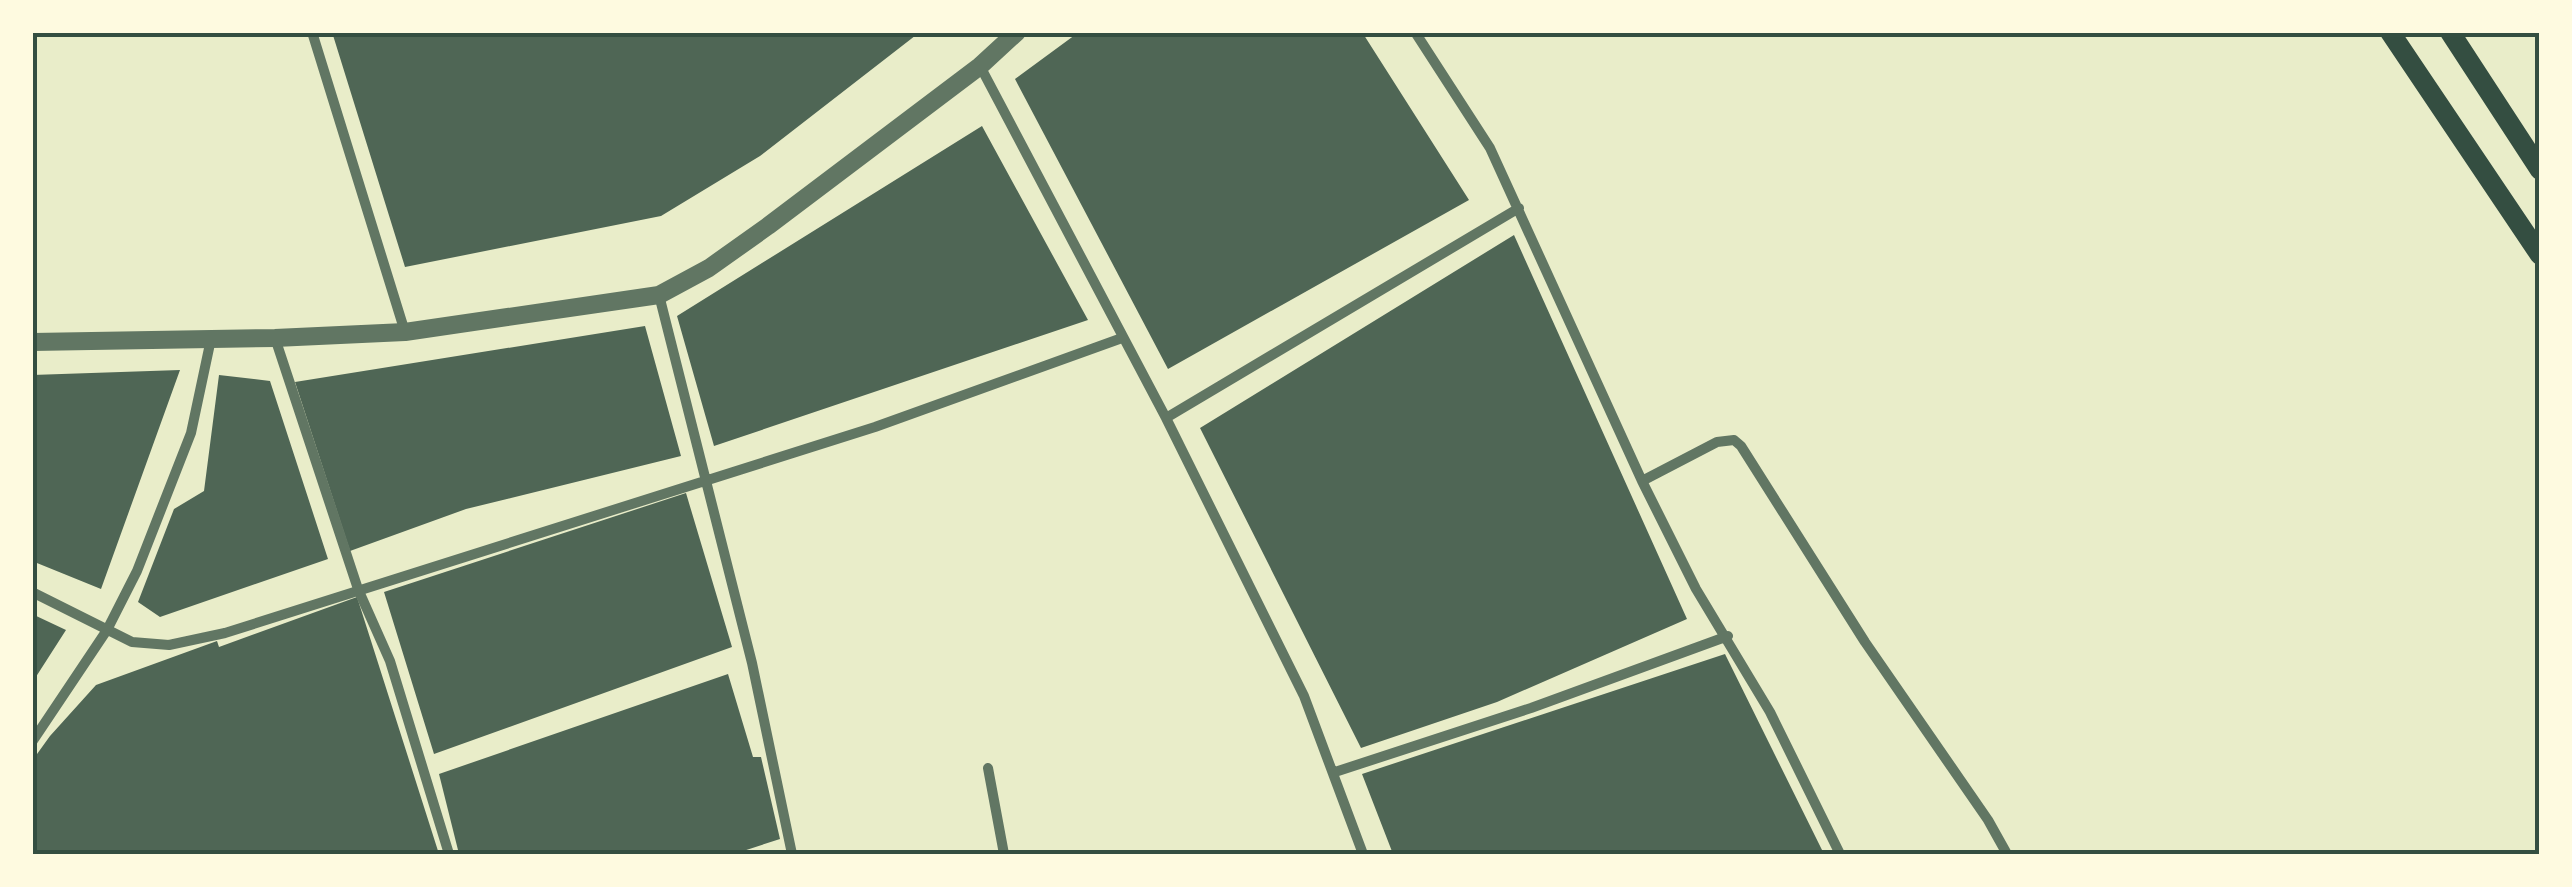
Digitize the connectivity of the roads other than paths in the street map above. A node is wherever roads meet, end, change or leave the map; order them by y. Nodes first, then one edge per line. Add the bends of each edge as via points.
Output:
1 (312, 32) edge
2 (1017, 32) edge
3 (1415, 32) edge
4 (2390, 32) edge
5 (2450, 32) edge
6 (980, 66) junction
7 (2540, 170) edge
8 (1519, 208) junction
9 (2540, 255) edge
10 (659, 295) junction
11 (405, 332) junction
12 (212, 338) junction
13 (274, 338) junction
14 (1122, 338) junction
15 (32, 342) edge
16 (1166, 418) junction
17 (707, 481) junction
18 (1642, 482) junction
19 (358, 589) junction
20 (32, 592) edge
21 (107, 630) junction
22 (1728, 636) junction
23 (32, 742) edge
24 (988, 768) dead end
25 (1335, 772) junction
26 (449, 854) edge
27 (792, 854) edge
28 (1004, 854) edge
29 (1364, 854) edge
30 (1840, 854) edge
31 (2006, 854) edge

1 - 11 street
2 - 6 street
3 - 8 street via 1490,148
4 - 9 main road
5 - 7 main road
6 - 10 street via 710,268
6 - 14 street
8 - 16 street
8 - 18 street
10 - 11 street
10 - 17 street
11 - 13 street
12 - 13 street
12 - 15 street
12 - 21 street via 186,449
13 - 19 street
14 - 16 street
14 - 17 street
16 - 25 street
17 - 19 street
17 - 27 street
18 - 22 street
18 - 31 street via 1716,442 1740,446
19 - 21 street via 244,628 169,645 132,642
19 - 26 street via 390,661
20 - 21 street
21 - 23 street
22 - 25 street
22 - 30 street
24 - 28 street
25 - 29 street

